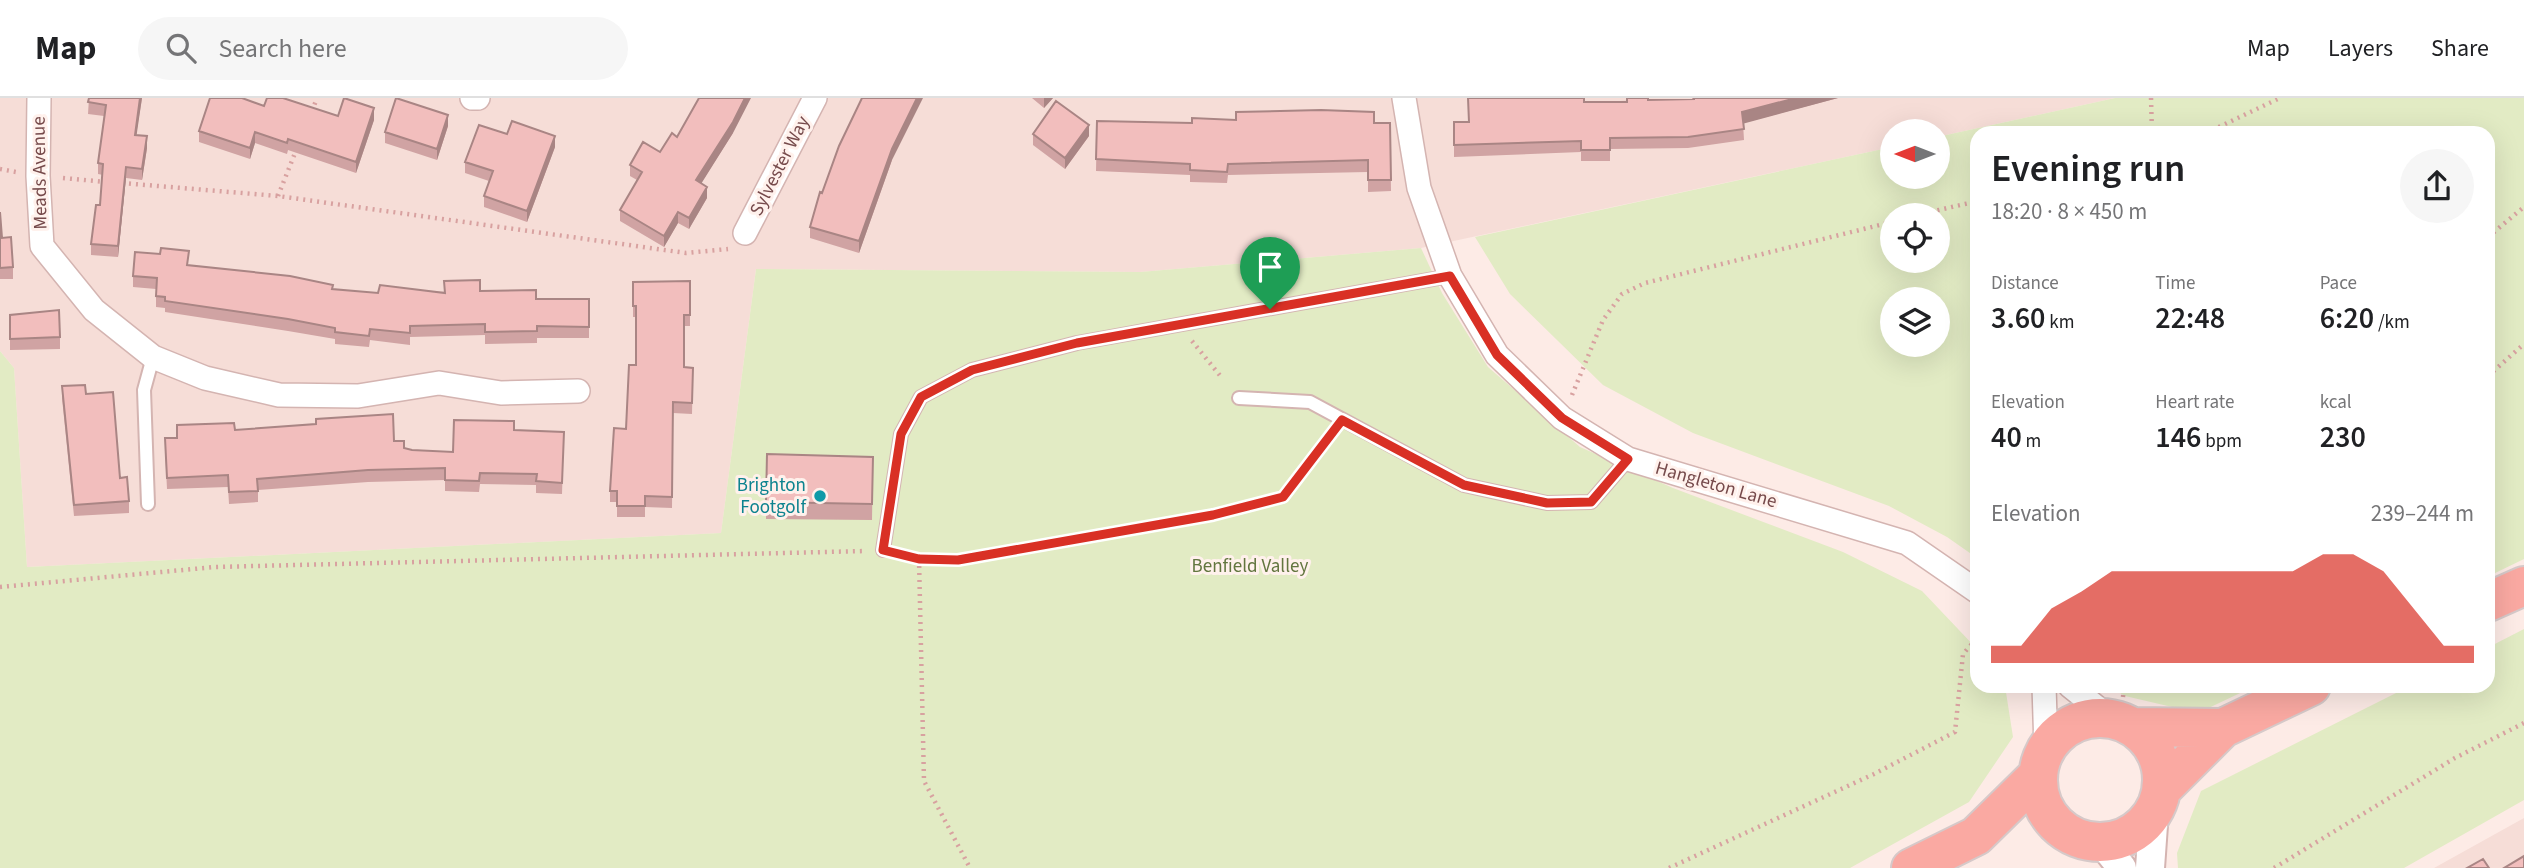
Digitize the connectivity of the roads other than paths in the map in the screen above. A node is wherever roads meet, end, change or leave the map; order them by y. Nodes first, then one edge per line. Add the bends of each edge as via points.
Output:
1 (39, 98) edge
2 (472, 98) edge
3 (478, 98) edge
4 (815, 98) edge
5 (1404, 98) edge
6 (746, 233) road end
7 (1450, 276) junction
8 (153, 357) junction
9 (578, 391) dead end
10 (1240, 398) dead end
11 (1628, 459) junction
12 (148, 504) dead end
13 (883, 550) road end
14 (1970, 586) edge
15 (2524, 586) edge
16 (2495, 599) edge
17 (2044, 693) edge
18 (2087, 693) edge
19 (2296, 693) edge
20 (2122, 707) edge
21 (2222, 728) junction
22 (2042, 762) junction
23 (2158, 800) junction
24 (2059, 828) junction
25 (1976, 836) junction
26 (2112, 855) edge
27 (1911, 868) edge
28 (2150, 868) edge

1 - 8 street, Meads Avenue via 42,246 94,310
2 - 3 street
4 - 6 street, Sylvester Way
5 - 7 street, Hangleton Lane via 1419,188
7 - 11 street, Hangleton Lane via 1497,355 1562,418
7 - 13 lane via 1077,343 972,370 921,397 901,434
8 - 9 street, Meads Avenue via 205,378 279,395 358,396 439,383 501,393
8 - 12 lane via 144,390
10 - 11 lane via 1310,402 1464,485 1547,503 1591,502
11 - 14 street, Hangleton Lane via 1907,543
15 - 16 highway
17 - 22 street
18 - 20 street
19 - 21 highway
20 - 21 highway
20 - 22 highway via 2064,729
20 - 23 highway via 2150,743 2160,765
21 - 23 highway
22 - 24 highway via 2039,794 2046,813
22 - 25 highway
23 - 26 highway via 2141,828 2122,839
23 - 28 street
24 - 25 highway
24 - 26 highway
25 - 27 highway

